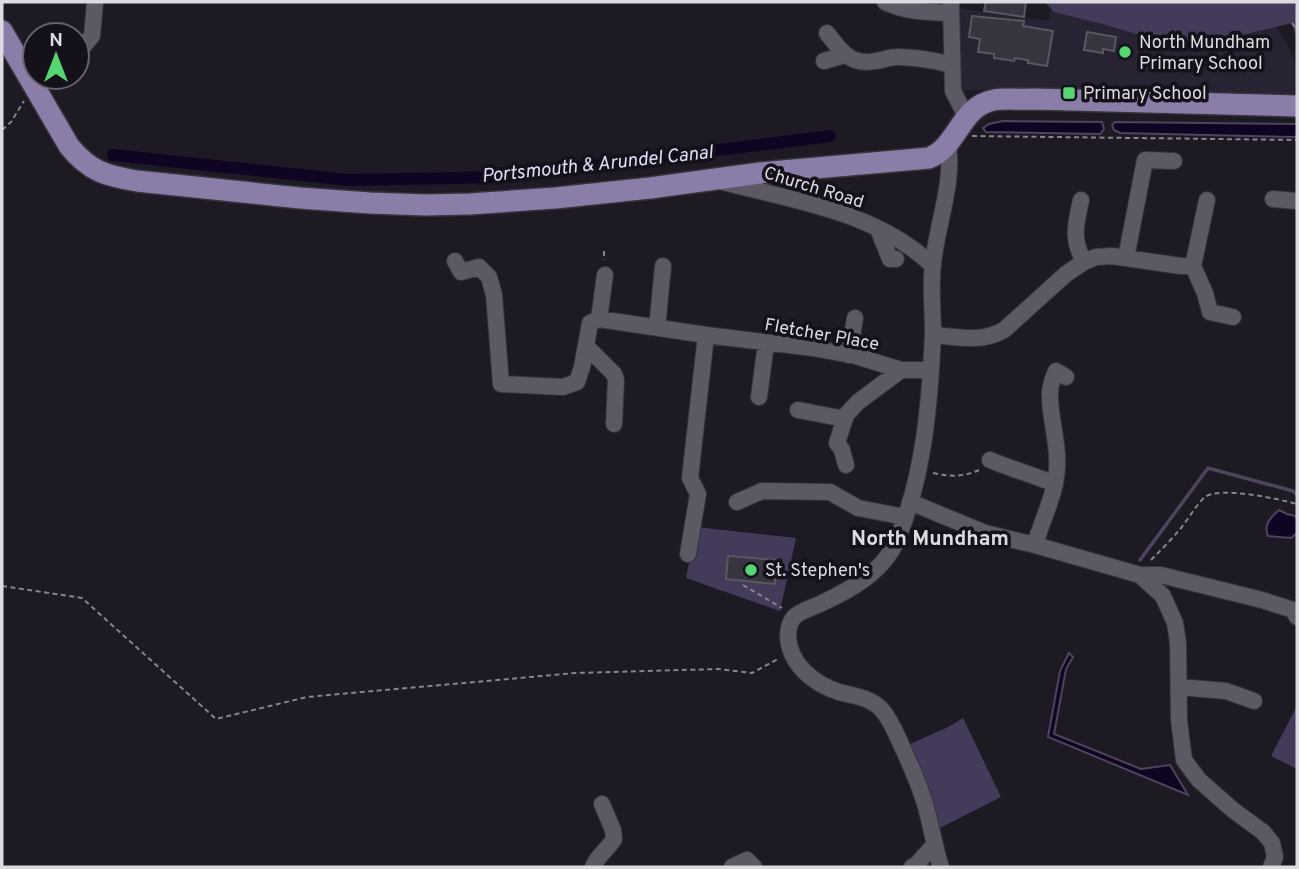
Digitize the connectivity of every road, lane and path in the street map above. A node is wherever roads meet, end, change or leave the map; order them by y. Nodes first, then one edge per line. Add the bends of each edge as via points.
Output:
1 (95, 2) edge
2 (885, 2) edge
3 (951, 7) edge
4 (1292, 23) dead end
5 (1297, 30) edge
6 (2, 31) edge
7 (827, 33) dead end
8 (91, 37) edge
9 (21, 55) edge
10 (845, 55) junction
11 (824, 61) dead end
12 (952, 65) junction
13 (36, 91) edge
14 (38, 91) edge
15 (1297, 106) edge
16 (966, 116) junction
17 (2, 130) edge
18 (951, 139) junction
19 (1297, 140) edge
20 (1174, 161) dead end
21 (714, 179) junction
22 (1081, 200) dead end
23 (1207, 200) dead end
24 (1273, 200) dead end
25 (1297, 201) edge
26 (878, 229) junction
27 (1126, 258) junction
28 (896, 260) dead end
29 (455, 261) dead end
30 (1084, 262) junction
31 (932, 265) junction
32 (1193, 265) junction
33 (663, 267) dead end
34 (605, 275) dead end
35 (1233, 317) dead end
36 (855, 318) dead end
37 (599, 319) junction
38 (657, 328) junction
39 (706, 335) junction
40 (933, 335) junction
41 (766, 342) junction
42 (586, 346) junction
43 (849, 355) junction
44 (901, 370) junction
45 (930, 370) junction
46 (1066, 377) dead end
47 (759, 397) dead end
48 (798, 410) dead end
49 (845, 419) junction
50 (614, 424) dead end
51 (990, 460) joint
52 (846, 465) dead end
53 (919, 469) junction
54 (1055, 484) junction
55 (737, 502) dead end
56 (1297, 504) edge
57 (908, 510) junction
58 (1035, 545) junction
59 (688, 554) dead end
60 (1140, 575) junction
61 (743, 584) dead end
62 (2, 586) edge
63 (795, 615) junction
64 (1297, 617) edge
65 (791, 652) junction
66 (1179, 687) junction
67 (1254, 701) dead end
68 (602, 804) dead end
69 (935, 844) junction
70 (593, 867) edge
71 (732, 867) edge
72 (754, 867) edge
73 (912, 867) edge
74 (942, 867) edge
75 (1272, 867) edge

1 - 8 street
2 - 3 street via 922,12
3 - 12 street
4 - 5 path
6 - 9 main road
7 - 10 street
10 - 11 street
10 - 12 street via 856,61 903,57
12 - 16 street via 953,91
13 - 17 path
14 - 21 main road via 79,159 102,174 137,181 426,205 544,199
15 - 16 main road via 1026,99 993,100
16 - 18 main road
18 - 19 path
18 - 21 main road via 936,156 921,159
18 - 31 street via 951,163
20 - 27 street via 1145,160
21 - 26 street, Church Road via 800,200
22 - 30 street via 1075,231
23 - 32 street
24 - 25 street
26 - 28 street via 886,253
26 - 31 street, Church Road via 903,241
27 - 30 street via 1096,257
27 - 32 street
29 - 42 street via 461,272 479,267 489,277 501,384 563,387 577,382
30 - 40 street via 994,336
31 - 40 street
32 - 35 street via 1210,312
33 - 38 street
34 - 37 street
36 - 43 street
37 - 38 street, Fletcher Place
37 - 42 street via 590,323
38 - 39 street, Fletcher Place
39 - 41 street, Fletcher Place
39 - 59 street via 690,478 698,494
40 - 45 street
41 - 43 street, Fletcher Place
41 - 47 street
42 - 50 street via 614,374
43 - 44 street, Fletcher Place
44 - 45 street, Fletcher Place
44 - 49 street via 858,402
45 - 53 street
46 - 54 street via 1056,371 1050,389 1058,449
48 - 49 street
49 - 52 street via 837,443
51 - 53 path via 968,475 952,477
51 - 54 street
53 - 57 street
54 - 58 street
55 - 57 street via 762,491 830,492 858,508
56 - 60 path via 1214,493 1204,498
57 - 58 street
57 - 63 street via 888,557 868,578
58 - 60 street
60 - 64 street via 1161,575 1262,600 1293,610
60 - 66 street via 1163,596 1175,623
61 - 63 path
62 - 65 path via 82,597 216,719 307,697 562,674 718,669 752,673
63 - 65 street via 789,627
65 - 69 street via 817,683 859,696 887,716 910,763
66 - 67 street via 1226,691
66 - 75 street via 1184,760 1199,780 1263,832 1272,843
68 - 70 street via 614,839
69 - 73 street
69 - 74 street
71 - 72 street via 747,860

